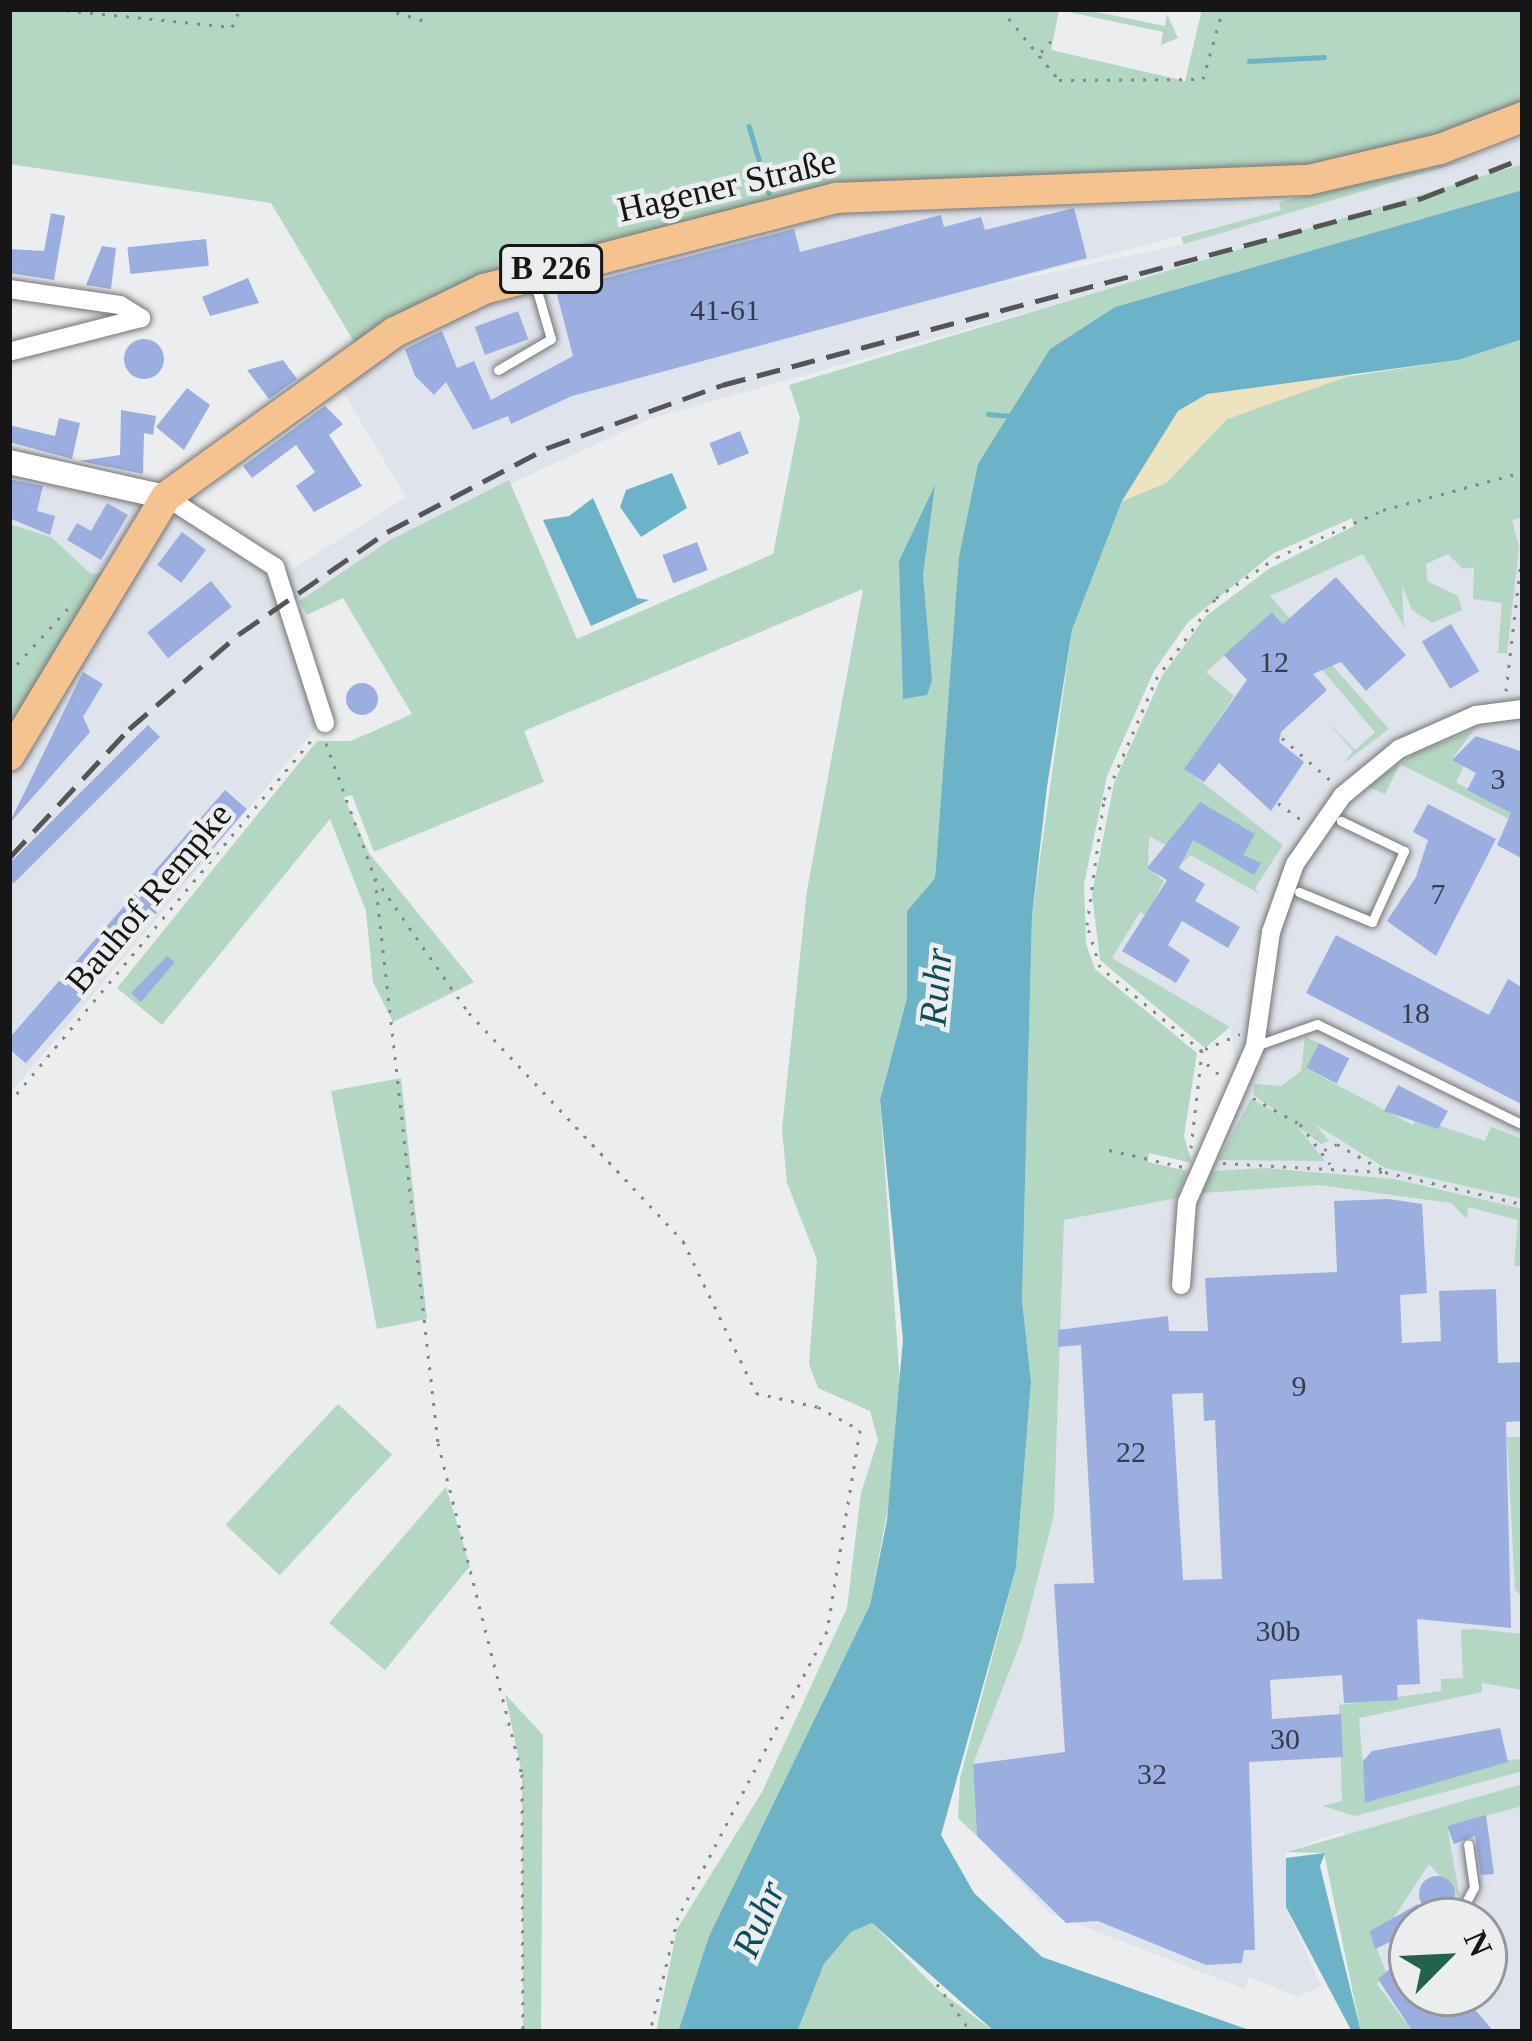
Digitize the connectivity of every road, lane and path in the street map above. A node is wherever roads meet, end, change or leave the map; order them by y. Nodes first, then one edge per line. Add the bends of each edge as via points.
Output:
1 (22, 9) edge
2 (54, 9) edge
3 (240, 9) edge
4 (386, 9) edge
5 (1001, 9) edge
6 (1222, 9) edge
7 (9, 10) edge
8 (428, 22) dead end
9 (1057, 34) dead end
10 (1040, 53) junction
11 (1523, 117) edge
12 (532, 275) junction
13 (9, 289) edge
14 (9, 352) edge
15 (498, 370) dead end
16 (9, 462) edge
17 (1523, 472) edge
18 (166, 497) junction
19 (1523, 545) edge
20 (80, 592) dead end
21 (1513, 614) junction
22 (1523, 615) edge
23 (9, 674) edge
24 (1514, 710) edge
25 (325, 723) junction
26 (1282, 738) dead end
27 (9, 756) edge
28 (1330, 780) dead end
29 (1278, 803) dead end
30 (1341, 821) dead end
31 (1317, 830) junction
32 (375, 878) junction
33 (1299, 892) dead end
34 (1254, 1040) junction
35 (1202, 1051) junction
36 (1206, 1063) junction
37 (1242, 1085) junction
38 (9, 1103) edge
39 (1523, 1125) edge
40 (1109, 1150) dead end
41 (1321, 1151) junction
42 (1331, 1166) junction
43 (1202, 1169) junction
44 (1385, 1172) junction
45 (1523, 1204) edge
46 (1181, 1286) dead end
47 (1468, 1844) dead end
48 (1469, 1897) edge
49 (938, 1984) dead end
50 (523, 2032) edge
51 (650, 2032) edge
52 (971, 2032) edge

1 - 7 path
2 - 3 path via 232,27
4 - 8 path
5 - 10 path
6 - 10 path via 1203,79 1059,80
9 - 10 path
11 - 12 main road, Hagener Straße / B 226 via 1440,149 1307,180 836,198
12 - 15 lane via 551,339
12 - 18 main road, Hagener Straße / B 226 via 395,332
13 - 14 street via 120,305 141,318
16 - 18 street
17 - 35 path via 1383,510 1277,557 1216,598 1156,679 1104,800 1088,925 1100,967
18 - 25 street via 274,567
18 - 27 main road, Hagener Straße / B 226
19 - 21 path
20 - 23 path
21 - 22 path
21 - 24 path
24 - 31 street via 1399,749 1348,790
25 - 32 path via 329,764
25 - 38 path, Bauhof Rempke
26 - 28 path
29 - 31 path
30 - 33 lane via 1404,851 1372,922
31 - 34 street via 1276,912
32 - 50 path via 438,1443 522,1774
32 - 51 path via 469,1012 683,1241 756,1393 818,1407 860,1430 826,1631 678,1917
34 - 35 path
34 - 37 street
34 - 39 lane via 1317,1024
35 - 36 path
36 - 37 path
36 - 43 path via 1190,1143
37 - 41 path
37 - 43 street
40 - 43 path
41 - 42 path
41 - 44 path via 1337,1144
42 - 43 path
42 - 44 path
43 - 46 street via 1181,1235
44 - 45 path
47 - 48 lane
49 - 52 path

